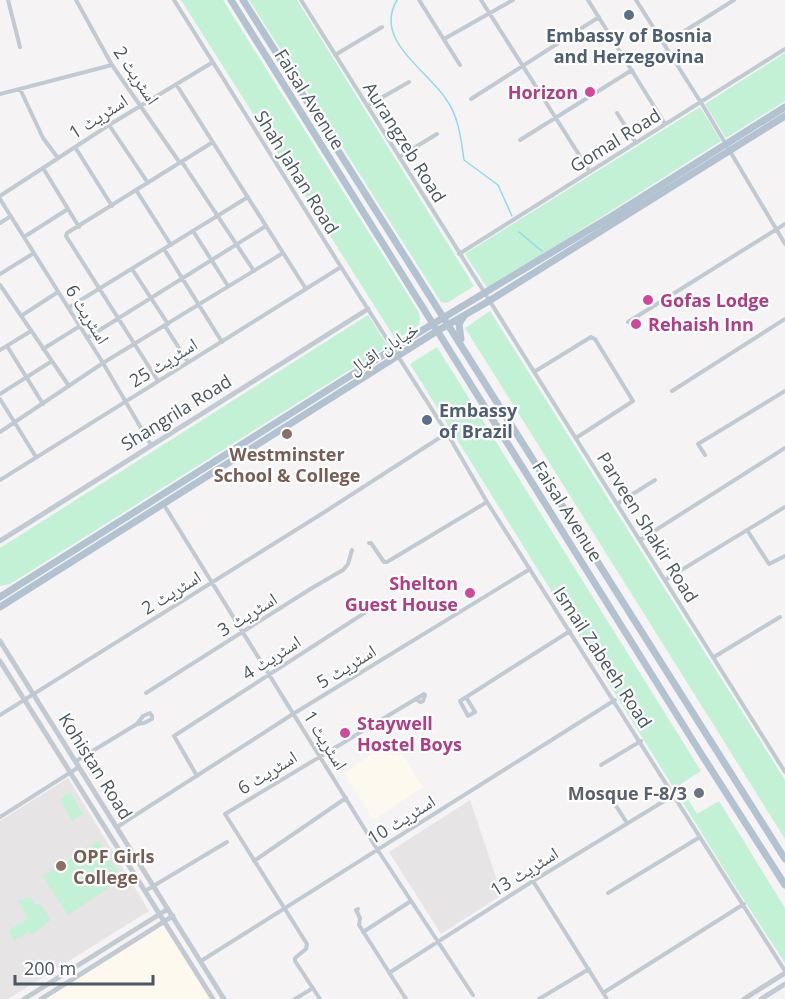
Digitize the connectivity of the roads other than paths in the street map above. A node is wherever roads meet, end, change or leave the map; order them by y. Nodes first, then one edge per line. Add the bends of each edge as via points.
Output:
1 (8, 0) edge
2 (76, 0) edge
3 (174, 0) edge
4 (231, 0) edge
5 (243, 0) edge
6 (301, 0) edge
7 (419, 0) edge
8 (481, 0) edge
9 (513, 0) edge
10 (588, 0) edge
11 (636, 0) edge
12 (734, 0) edge
13 (489, 14) junction
14 (599, 17) junction
15 (382, 27) dead end
16 (444, 39) junction
17 (664, 44) junction
18 (20, 47) dead end
19 (785, 49) edge
20 (335, 55) junction
21 (213, 62) junction
22 (112, 65) junction
23 (460, 65) dead end
24 (521, 65) junction
25 (632, 70) junction
26 (409, 82) dead end
27 (176, 84) junction
28 (20, 89) junction
29 (0, 94) edge
30 (471, 99) dead end
31 (700, 102) junction
32 (140, 105) junction
33 (367, 106) junction
34 (785, 107) edge
35 (617, 113) dead end
36 (785, 116) edge
37 (555, 118) junction
38 (665, 124) junction
39 (109, 125) junction
40 (437, 134) dead end
41 (520, 140) dead end
42 (213, 142) junction
43 (636, 143) junction
44 (75, 147) junction
45 (728, 148) junction
46 (399, 157) junction
47 (58, 158) junction
48 (181, 163) junction
49 (43, 168) junction
50 (590, 172) junction
51 (148, 183) junction
52 (136, 190) junction
53 (0, 197) edge
54 (248, 197) junction
55 (112, 206) junction
56 (68, 209) junction
57 (11, 216) junction
58 (218, 216) junction
59 (0, 223) edge
60 (785, 224) edge
61 (266, 226) junction
62 (79, 227) junction
63 (776, 230) junction
64 (193, 231) junction
65 (24, 237) junction
66 (236, 244) junction
67 (785, 244) edge
68 (171, 245) junction
69 (164, 249) junction
70 (34, 253) junction
71 (283, 253) junction
72 (459, 254) junction
73 (211, 260) junction
74 (340, 267) junction
75 (132, 268) junction
76 (254, 271) junction
77 (0, 274) edge
78 (182, 277) junction
79 (0, 285) edge
80 (228, 286) junction
81 (99, 289) junction
82 (306, 289) junction
83 (58, 292) junction
84 (151, 298) junction
85 (487, 298) junction
86 (433, 300) junction
87 (198, 304) junction
88 (68, 308) junction
89 (422, 308) junction
90 (368, 309) junction
91 (466, 309) junction
92 (21, 316) junction
93 (118, 318) junction
94 (785, 319) edge
95 (446, 321) junction
96 (628, 322) dead end
97 (166, 325) junction
98 (80, 326) junction
99 (435, 328) junction
100 (31, 331) junction
101 (418, 333) junction
102 (87, 338) junction
103 (422, 341) junction
104 (222, 342) junction
105 (135, 344) junction
106 (2, 348) edge
107 (394, 348) junction
108 (43, 349) junction
109 (464, 349) junction
110 (452, 355) junction
111 (399, 356) junction
112 (52, 361) junction
113 (188, 362) junction
114 (103, 363) junction
115 (534, 372) junction
116 (26, 377) junction
117 (158, 381) junction
118 (69, 386) junction
119 (672, 391) dead end
120 (785, 391) edge
121 (0, 394) edge
122 (0, 399) edge
123 (126, 401) junction
124 (43, 404) junction
125 (15, 422) junction
126 (0, 432) edge
127 (447, 433) junction
128 (576, 438) junction
129 (151, 445) junction
130 (785, 448) edge
131 (705, 455) dead end
132 (36, 457) junction
133 (0, 480) edge
134 (656, 480) dead end
135 (158, 497) junction
136 (487, 502) junction
137 (163, 504) junction
138 (617, 504) junction
139 (785, 507) edge
140 (747, 530) junction
141 (640, 540) junction
142 (0, 541) edge
143 (369, 543) dead end
144 (352, 550) dead end
145 (785, 556) edge
146 (530, 569) junction
147 (665, 580) junction
148 (213, 582) junction
149 (16, 587) junction
150 (0, 590) edge
151 (0, 597) edge
152 (383, 601) dead end
153 (0, 607) edge
154 (780, 617) dead end
155 (570, 631) junction
156 (243, 632) junction
157 (0, 641) edge
158 (713, 657) junction
159 (0, 661) edge
160 (269, 675) junction
161 (33, 693) junction
162 (146, 693) dead end
163 (466, 697) junction
164 (24, 699) junction
165 (416, 699) dead end
166 (615, 700) junction
167 (293, 714) junction
168 (0, 715) edge
169 (137, 724) dead end
170 (641, 741) junction
171 (711, 744) junction
172 (700, 752) junction
173 (320, 756) junction
174 (722, 761) junction
175 (77, 764) junction
176 (601, 765) dead end
177 (710, 769) junction
178 (70, 772) junction
179 (785, 772) edge
180 (197, 776) junction
181 (674, 795) junction
182 (346, 798) junction
183 (611, 798) dead end
184 (0, 817) edge
185 (627, 823) junction
186 (117, 827) junction
187 (700, 837) junction
188 (227, 842) dead end
189 (377, 849) junction
190 (785, 859) edge
191 (254, 861) junction
192 (533, 881) junction
193 (785, 885) edge
194 (154, 886) junction
195 (145, 891) junction
196 (608, 893) dead end
197 (411, 901) junction
198 (744, 904) junction
199 (284, 908) junction
200 (168, 909) junction
201 (358, 909) dead end
202 (160, 914) junction
203 (173, 916) junction
204 (164, 921) junction
205 (363, 932) junction
206 (438, 943) junction
207 (201, 961) junction
208 (192, 966) junction
209 (589, 969) junction
210 (785, 972) edge
211 (389, 973) junction
212 (210, 975) junction
213 (202, 981) junction
214 (785, 984) edge
215 (313, 988) junction
216 (603, 993) junction
217 (473, 995) dead end
218 (24, 999) edge
219 (41, 999) edge
220 (213, 999) edge
221 (224, 999) edge
222 (295, 999) edge
223 (320, 999) edge
224 (406, 999) edge
225 (539, 999) edge
226 (607, 999) edge
227 (744, 999) edge
228 (760, 999) edge

1 - 18 street
2 - 22 street, اسٹریٹ 2
3 - 21 street, Shah Jahan Road
4 - 89 main road, Faisal Avenue
5 - 86 main road, Faisal Avenue
6 - 20 street, Aurangzeb Road
7 - 16 street
8 - 13 street
9 - 13 street
10 - 14 street
11 - 17 street
12 - 17 street
13 - 16 street
13 - 24 street
14 - 24 street
14 - 25 street
15 - 20 street
16 - 23 street
17 - 31 street
19 - 31 street, Gomal Road
20 - 33 street, Aurangzeb Road
21 - 27 street, اسٹریٹ 1
21 - 74 street, Shah Jahan Road
22 - 28 street
22 - 32 street, اسٹریٹ 2
24 - 30 street
24 - 37 street
25 - 37 street
25 - 38 street
26 - 33 street
27 - 32 street, اسٹریٹ 1
27 - 42 street
28 - 29 street
28 - 47 street via 43,138
31 - 38 street, Gomal Road
31 - 45 street
32 - 39 street, اسٹریٹ 1
32 - 48 street, اسٹریٹ 2
33 - 46 street, Aurangzeb Road
34 - 45 main road, خیابان اقبال
35 - 43 street
36 - 45 main road, خیابان اقبال
37 - 41 street
37 - 50 street
38 - 43 street, Gomal Road
39 - 44 street, اسٹریٹ 1
39 - 51 street
40 - 46 street
42 - 48 street
42 - 54 street
43 - 50 street, Gomal Road
44 - 47 street, اسٹریٹ 1
44 - 55 street
45 - 63 street
45 - 85 main road, خیابان اقبال
46 - 72 street, Aurangzeb Road
47 - 49 street, اسٹریٹ 1
48 - 51 street
48 - 58 street, اسٹریٹ 2
49 - 53 street, اسٹریٹ 1
49 - 56 street
50 - 72 street, Gomal Road
51 - 52 street
52 - 55 street
52 - 68 street
53 - 57 street, اسٹریٹ 6
54 - 58 street
54 - 61 street
55 - 62 street
56 - 62 street
56 - 65 street
57 - 59 street
57 - 65 street, اسٹریٹ 6
58 - 64 street
58 - 66 street, اسٹریٹ 2
60 - 63 street
61 - 66 street
61 - 71 street
62 - 81 street via 66,236
63 - 67 street
63 - 96 street
64 - 68 street
64 - 73 street
65 - 70 street, اسٹریٹ 6
66 - 73 street
66 - 76 street, اسٹریٹ 2
68 - 69 street
69 - 75 street
69 - 78 street
70 - 77 street
70 - 83 street, اسٹریٹ 6
71 - 76 street
71 - 82 street
72 - 85 street, Aurangzeb Road
73 - 78 street
73 - 80 street
74 - 82 street, اسٹریٹ 25
74 - 90 street, Shah Jahan Road
75 - 81 street
75 - 84 street
76 - 80 street
78 - 84 street
78 - 87 street
79 - 92 street
80 - 87 street
81 - 88 street
81 - 93 street
82 - 104 street, اسٹریٹ 25
83 - 88 street, اسٹریٹ 6
83 - 92 street
84 - 93 street
84 - 97 street
85 - 91 main road, خیابان اقبال
85 - 115 street, Parveen Shakir Road
86 - 91 main road via 445,309
86 - 95 main road, Faisal Avenue
87 - 97 street
87 - 104 street
88 - 98 street, اسٹریٹ 6
89 - 99 main road, Faisal Avenue
89 - 101 main road via 424,321
90 - 107 street, Shah Jahan Road
90 - 129 street, Shangrila Road
91 - 95 main road, خیابان اقبال
91 - 109 main road via 458,328
92 - 100 street
93 - 102 street
93 - 105 street
94 - 119 street
95 - 99 main road, خیابان اقبال
95 - 109 main road, Faisal Avenue
97 - 105 street
97 - 113 street
98 - 102 street, اسٹریٹ 6
98 - 108 street
99 - 101 main road, خیابان اقبال
99 - 103 main road, خیابان اقبال
99 - 110 main road, Faisal Avenue
100 - 106 street
100 - 108 street
101 - 107 main road, خیابان اقبال
102 - 114 street, اسٹریٹ 6
103 - 110 main road via 438,341
103 - 111 main road, خیابان اقبال
104 - 113 street, اسٹریٹ 25
105 - 114 street
105 - 117 street
106 - 116 street
107 - 111 street, Shah Jahan Road
107 - 135 main road, خیابان اقبال
108 - 112 street
109 - 171 main road, Faisal Avenue
110 - 172 main road, Faisal Avenue
111 - 127 street, Ismail Zabeeh Road
111 - 137 main road, خیابان اقبال
112 - 116 street
112 - 118 street
113 - 117 street, اسٹریٹ 25
114 - 118 street
114 - 123 street, اسٹریٹ 6
115 - 128 street, Parveen Shakir Road
115 - 128 street via 593,337 633,401
116 - 121 street
116 - 124 street
117 - 123 street, اسٹریٹ 25
118 - 124 street
120 - 131 street via 698,444
122 - 125 street
123 - 129 street, اسٹریٹ 6
123 - 132 street, اسٹریٹ 25
124 - 125 street
125 - 126 street
125 - 132 street
127 - 136 street, Ismail Zabeeh Road
127 - 148 street, اسٹریٹ 2
128 - 138 street, Parveen Shakir Road
129 - 142 street, Shangrila Road
130 - 141 street
132 - 133 street, اسٹریٹ 25
134 - 138 street
135 - 137 street, اسٹریٹ 1
135 - 149 main road, خیابان اقبال
136 - 143 street via 387,562
136 - 146 street, Ismail Zabeeh Road
137 - 148 street, اسٹریٹ 1
137 - 153 main road, خیابان اقبال
138 - 141 street, Parveen Shakir Road
139 - 140 street
140 - 145 street via 768,564
140 - 147 street
141 - 147 street, Parveen Shakir Road
144 - 156 street, اسٹریٹ 3 via 348,564 338,574
146 - 155 street, Ismail Zabeeh Road
146 - 167 street, اسٹریٹ 5
147 - 158 street, Parveen Shakir Road
148 - 156 street, اسٹریٹ 1
148 - 161 street, اسٹریٹ 2
149 - 150 main road
149 - 151 main road, خیابان اقبال
152 - 160 street, اسٹریٹ 4
154 - 158 street
155 - 163 street
155 - 166 street, Ismail Zabeeh Road
156 - 160 street, اسٹریٹ 1
156 - 162 street, اسٹریٹ 3
157 - 161 street, Kohistan Road
158 - 179 street, Parveen Shakir Road
159 - 164 street, Kohistan Road
160 - 167 street, اسٹریٹ 1
160 - 180 street, اسٹریٹ 4 via 174,736
161 - 164 street, اسٹریٹ 2
161 - 175 street, Kohistan Road
163 - 163 street via 475,712 468,716 460,701
164 - 168 street, اسٹریٹ 2
164 - 178 street, Kohistan Road
165 - 173 street, اسٹریٹ 6
166 - 170 street, Ismail Zabeeh Road
166 - 189 street, اسٹریٹ 10
167 - 173 street, اسٹریٹ 1
167 - 180 street, اسٹریٹ 5
169 - 175 street
170 - 176 street
170 - 181 street, Ismail Zabeeh Road
171 - 172 main road via 709,754
171 - 174 main road, Faisal Avenue
172 - 177 main road, Faisal Avenue
173 - 182 street, اسٹریٹ 1
173 - 191 street, اسٹریٹ 6 via 225,814
174 - 177 main road via 713,760
174 - 190 main road, Faisal Avenue
175 - 178 street
175 - 186 street, Kohistan Road
177 - 193 main road, Faisal Avenue
178 - 184 street
178 - 195 street, Kohistan Road
180 - 186 street, اسٹریٹ 5
181 - 185 street, اسٹریٹ 13
181 - 187 street, Ismail Zabeeh Road
182 - 189 street, اسٹریٹ 1
182 - 191 street
183 - 185 street
185 - 192 street, اسٹریٹ 13
186 - 194 street, Kohistan Road
187 - 196 street
187 - 198 street, Ismail Zabeeh Road
188 - 194 street
189 - 197 street, اسٹریٹ 1
189 - 199 street, اسٹریٹ 10
191 - 199 street
192 - 206 street, اسٹریٹ 13
192 - 209 street
194 - 195 street
194 - 200 street, Kohistan Road
195 - 202 street, Kohistan Road
197 - 205 street
197 - 206 street, اسٹریٹ 1
198 - 210 street, Ismail Zabeeh Road
198 - 216 street
199 - 207 street, اسٹریٹ 10
199 - 215 street via 308,947 295,961
200 - 202 street
200 - 203 street, Kohistan Road
201 - 205 street via 358,924
202 - 204 street, Kohistan Road
202 - 218 street
203 - 204 street
203 - 207 street, Kohistan Road
204 - 208 street, Kohistan Road
204 - 219 street
205 - 211 street
206 - 211 street, اسٹریٹ 13
206 - 217 street, اسٹریٹ 1
207 - 208 street
207 - 212 street, Kohistan Road
208 - 213 street, Kohistan Road
209 - 216 street
209 - 225 street
210 - 227 street
211 - 224 street
212 - 213 street
212 - 221 street, Kohistan Road
213 - 220 street, Kohistan Road
214 - 228 street
215 - 222 street
215 - 223 street
216 - 226 street

